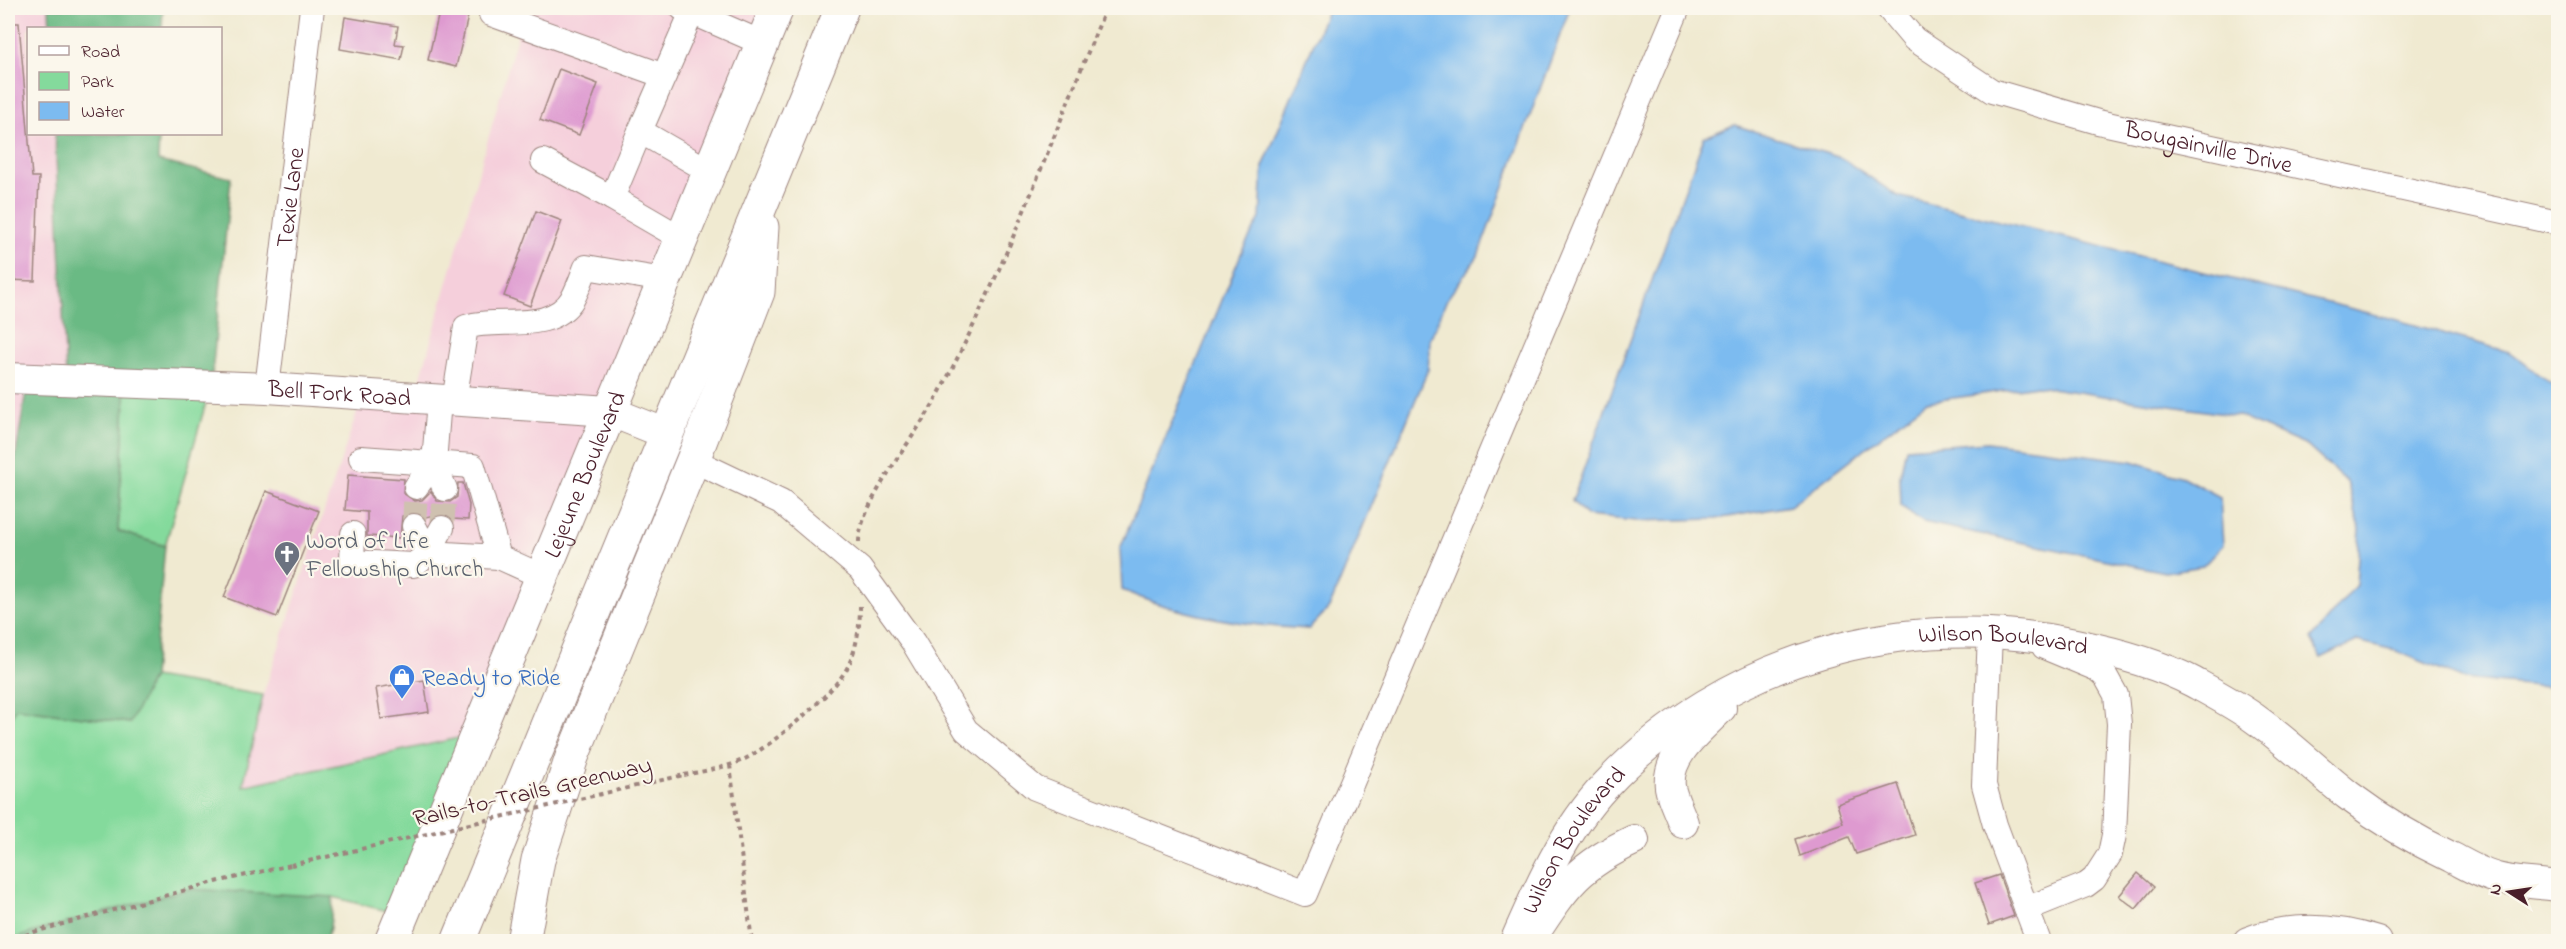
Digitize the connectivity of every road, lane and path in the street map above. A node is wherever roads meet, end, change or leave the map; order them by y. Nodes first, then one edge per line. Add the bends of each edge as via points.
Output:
1 (312, 8) edge
2 (777, 8) edge
3 (842, 8) edge
4 (1106, 8) edge
5 (1678, 8) edge
6 (1888, 8) edge
7 (687, 10) edge
8 (491, 14) dead end
9 (762, 43) junction
10 (664, 76) junction
11 (640, 130) junction
12 (543, 161) dead end
13 (709, 171) junction
14 (612, 198) junction
15 (764, 201) junction
16 (2559, 223) edge
17 (681, 238) junction
18 (664, 280) junction
19 (8, 378) edge
20 (267, 388) junction
21 (447, 400) junction
22 (609, 411) junction
23 (667, 434) junction
24 (361, 458) dead end
25 (693, 459) junction
26 (434, 463) junction
27 (416, 487) tunnel mouth
28 (445, 489) tunnel mouth
29 (414, 526) tunnel mouth
30 (442, 528) tunnel mouth
31 (353, 534) dead end
32 (428, 553) junction
33 (499, 557) junction
34 (860, 569) junction
35 (542, 576) junction
36 (2001, 634) junction
37 (1746, 682) junction
38 (730, 765) junction
39 (1683, 823) dead end
40 (1634, 840) dead end
41 (2559, 886) edge
42 (2026, 909) junction
43 (8, 941) edge
44 (391, 942) edge
45 (458, 942) edge
46 (523, 942) edge
47 (752, 942) edge
48 (1515, 942) edge
49 (1529, 942) edge
50 (2039, 942) edge
51 (2248, 942) edge
52 (2377, 942) edge

1 - 20 street, Texie Lane
2 - 9 highway, Lejeune Boulevard
3 - 15 highway
4 - 34 path, Rails-to-Trails Greenway via 980,313 935,400 869,507 859,537
5 - 34 street via 1305,894 1035,788 966,730 913,642
6 - 16 street, Bougainville Drive via 1914,39 1992,91 2098,122
7 - 9 street
7 - 10 street
8 - 10 street
9 - 13 highway, Lejeune Boulevard
10 - 11 street
11 - 13 street
11 - 14 street
12 - 14 street
13 - 17 highway, Lejeune Boulevard
14 - 17 street
15 - 23 highway
15 - 25 highway via 758,292
17 - 18 highway, Lejeune Boulevard
18 - 21 street via 586,267 572,300 555,314 528,323 466,327
18 - 22 highway, Lejeune Boulevard
19 - 20 main road, Bell Fork Road
20 - 21 main road, Bell Fork Road
21 - 22 main road, Bell Fork Road
21 - 26 street
22 - 23 main road, Bell Fork Road
22 - 35 highway, Lejeune Boulevard
23 - 45 highway
24 - 26 street
25 - 34 street via 781,502
25 - 46 highway via 572,757 538,860
26 - 27 street
26 - 28 street
26 - 33 street via 473,466
29 - 32 street
30 - 32 street
31 - 32 street via 352,562 414,565
32 - 33 street
33 - 35 street
34 - 38 path, Rails-to-Trails Greenway via 860,623 849,666 810,713 747,758
35 - 44 highway, Lejeune Boulevard
36 - 37 main road, Wilson Boulevard via 1880,638 1808,658
36 - 41 main road, Wilson Boulevard via 2043,637 2116,653 2190,681 2258,720 2350,796 2424,845 2495,878
36 - 42 street via 1983,785
36 - 42 street via 2097,669 2116,695 2119,724 2114,835 2102,870 2086,885
37 - 39 main road via 1677,755 1672,766 1671,789
37 - 48 main road, Wilson Boulevard via 1685,717 1604,787 1553,860
38 - 43 path, Rails-to-Trails Greenway, bridge via 211,883
38 - 47 path
40 - 49 main road via 1603,855 1573,879
42 - 50 street
51 - 52 main road via 2292,931 2321,930 2349,932

